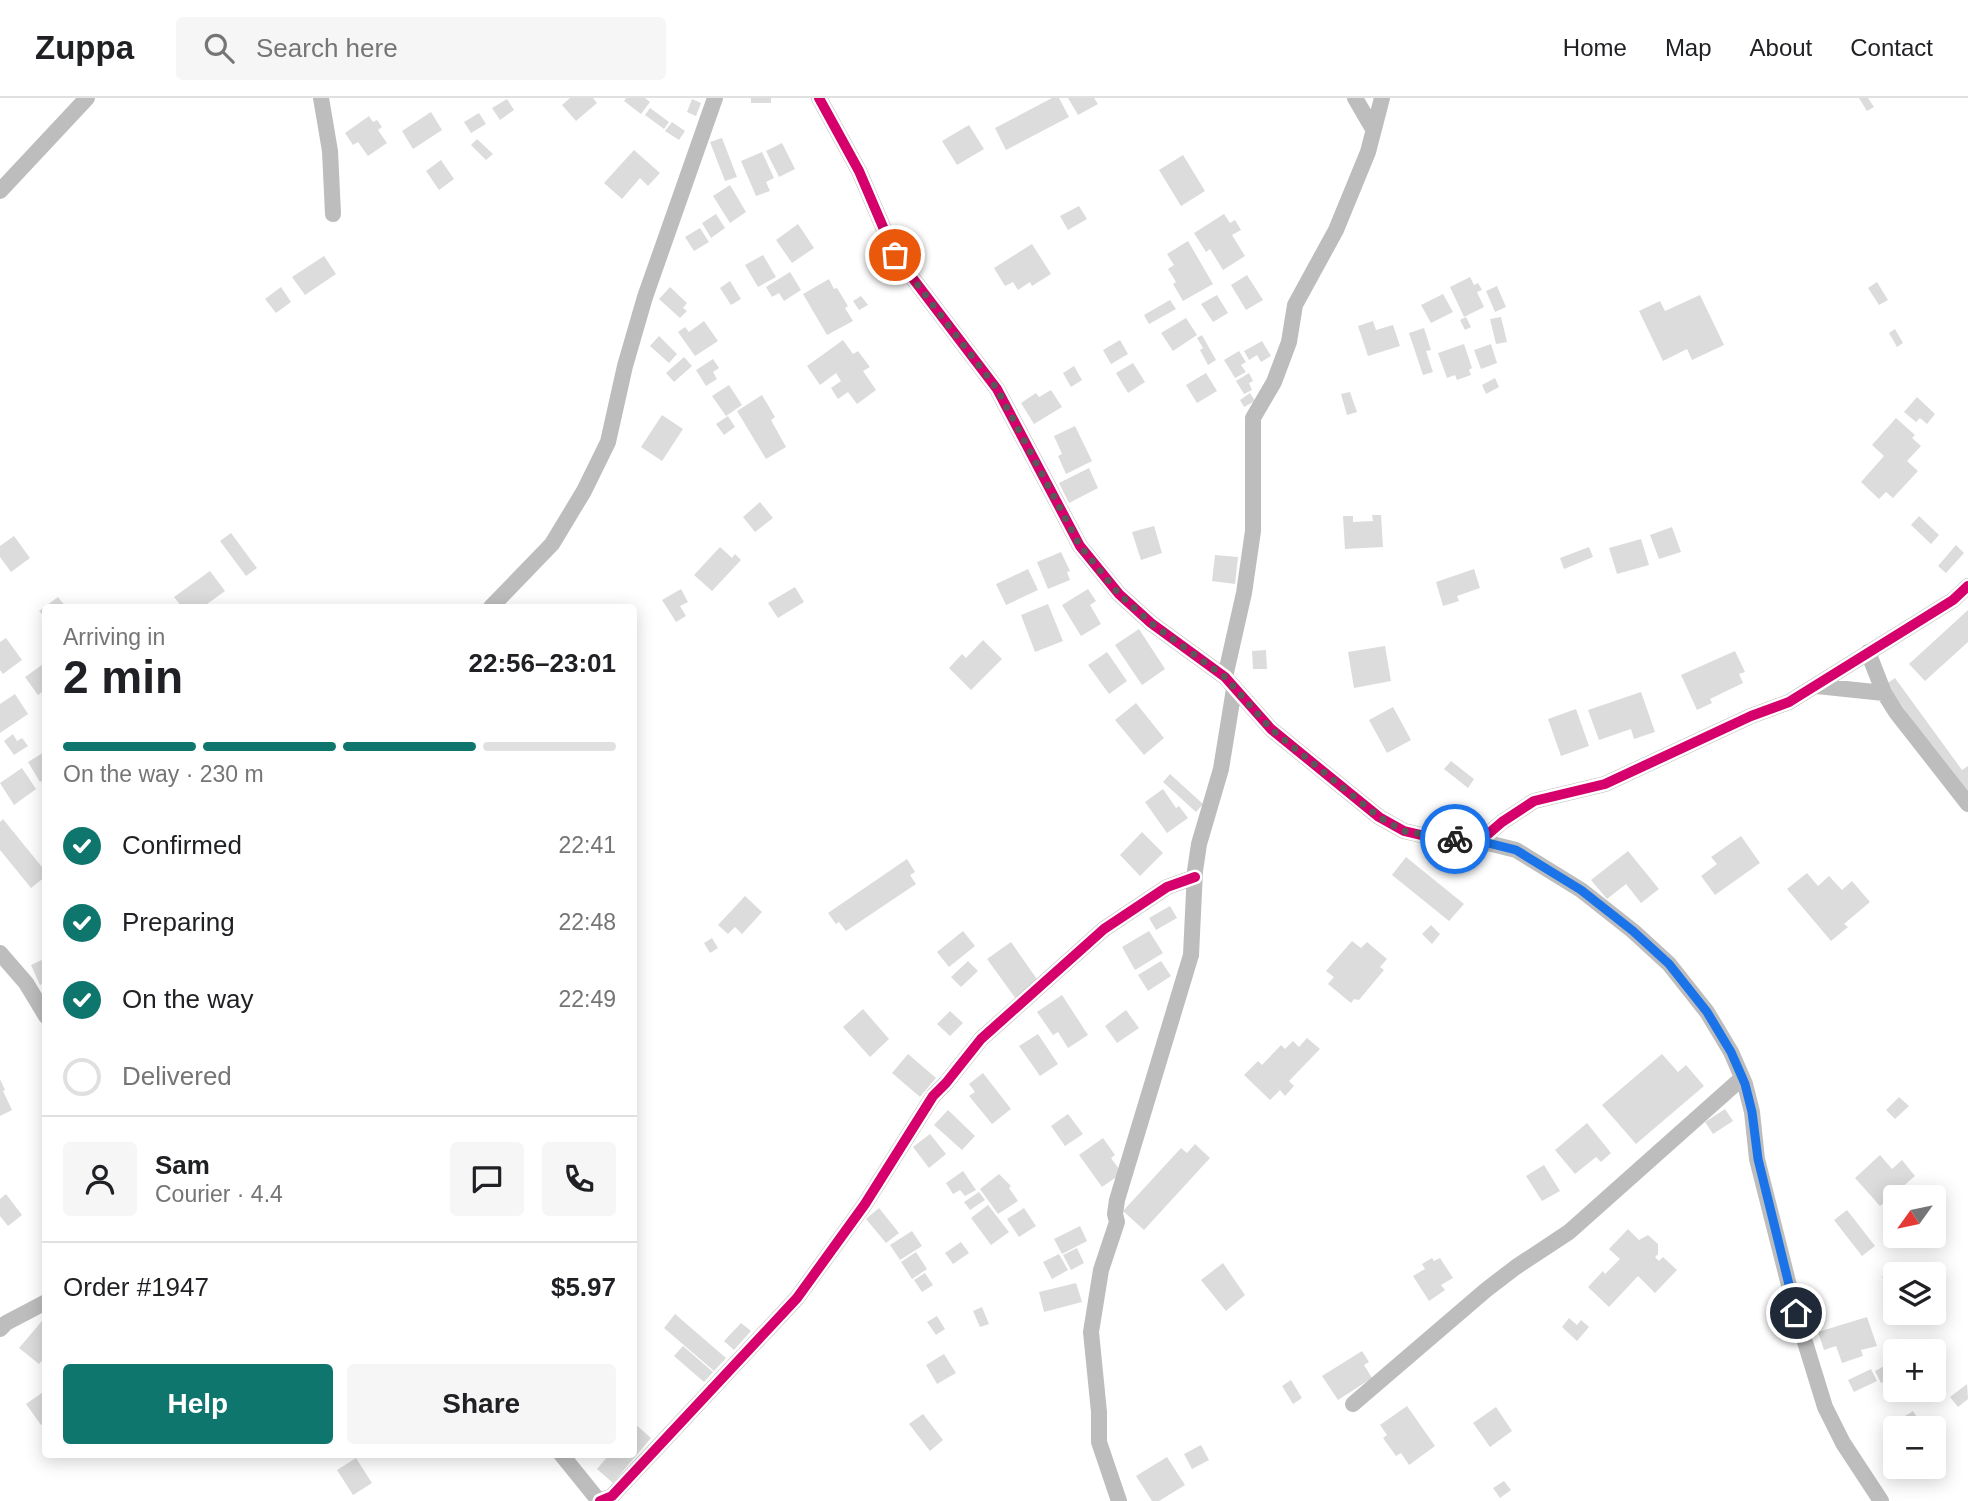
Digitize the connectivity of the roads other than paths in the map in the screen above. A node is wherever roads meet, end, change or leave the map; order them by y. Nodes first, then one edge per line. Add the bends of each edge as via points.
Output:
1 (87, 98) edge
2 (321, 98) edge
3 (715, 98) edge
4 (819, 98) edge
5 (1355, 98) edge
6 (1382, 98) edge
7 (1373, 130) junction
8 (0, 191) edge
9 (333, 214) dead end
10 (1968, 586) edge
11 (494, 604) edge
12 (1868, 652) junction
13 (1229, 683) junction
14 (1817, 686) junction
15 (1884, 693) junction
16 (1968, 804) edge
17 (1480, 841) junction
18 (1195, 877) junction
19 (0, 953) edge
20 (42, 1009) edge
21 (1742, 1078) junction
22 (42, 1304) edge
23 (0, 1329) edge
24 (1353, 1404) dead end
25 (564, 1458) edge
26 (600, 1501) edge
27 (1119, 1501) edge
28 (1881, 1501) edge

1 - 8 street
2 - 9 street
3 - 11 street via 645,297 608,442 552,544
4 - 13 street via 859,171 895,255 997,389 1080,546 1119,594
5 - 7 street
6 - 7 street
7 - 13 street via 1336,230 1295,305 1289,342 1274,382 1253,418 1253,531
10 - 12 street
12 - 14 street
12 - 15 street
13 - 17 street via 1271,729 1379,817 1404,831
13 - 18 street via 1221,769 1199,845
14 - 15 street
14 - 17 street via 1605,784 1534,801
15 - 16 street
17 - 21 street via 1516,850 1581,890 1633,931 1669,964 1707,1012
18 - 26 street via 1167,887 1104,929 981,1039 933,1096 865,1204 797,1298 612,1496
18 - 27 street via 1191,954 1117,1200 1116,1222 1095,1299 1091,1332 1099,1442
19 - 20 street
21 - 24 street via 1569,1233 1486,1290
21 - 28 street via 1796,1313 1822,1397 1843,1443
22 - 23 street
25 - 26 street

